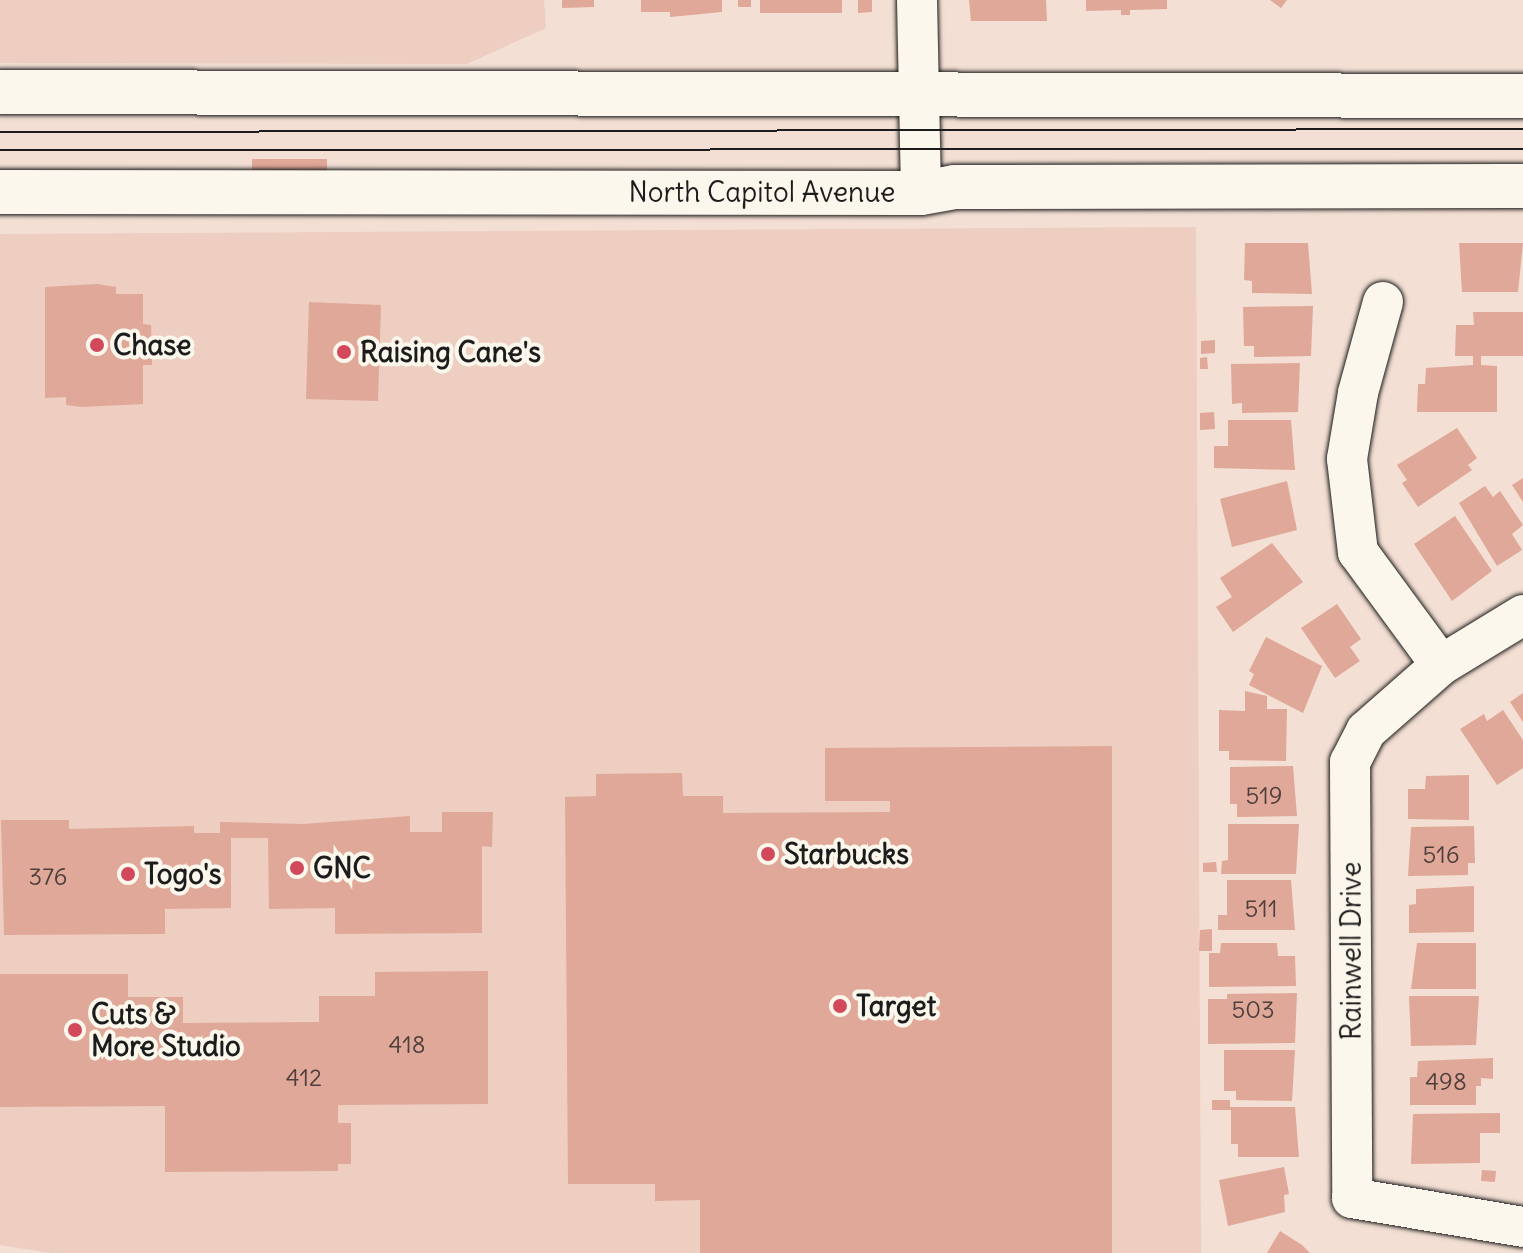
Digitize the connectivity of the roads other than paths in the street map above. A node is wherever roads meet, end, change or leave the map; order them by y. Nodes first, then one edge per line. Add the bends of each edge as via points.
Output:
1 (917, 0) edge
2 (0, 92) edge
3 (918, 96) junction
4 (1523, 96) edge
5 (1523, 186) edge
6 (0, 192) edge
7 (921, 193) junction
8 (1383, 302) dead end
9 (1523, 615) edge
10 (1441, 665) junction
11 (1523, 1227) edge

1 - 3 street
2 - 3 main road
3 - 4 main road
3 - 7 street
5 - 7 main road, North Capitol Avenue via 954,187
6 - 7 main road, North Capitol Avenue
8 - 10 street via 1358,393 1347,459 1358,552
9 - 10 street, Rainwell Drive
10 - 11 street, Rainwell Drive via 1366,731 1350,762 1352,1198

